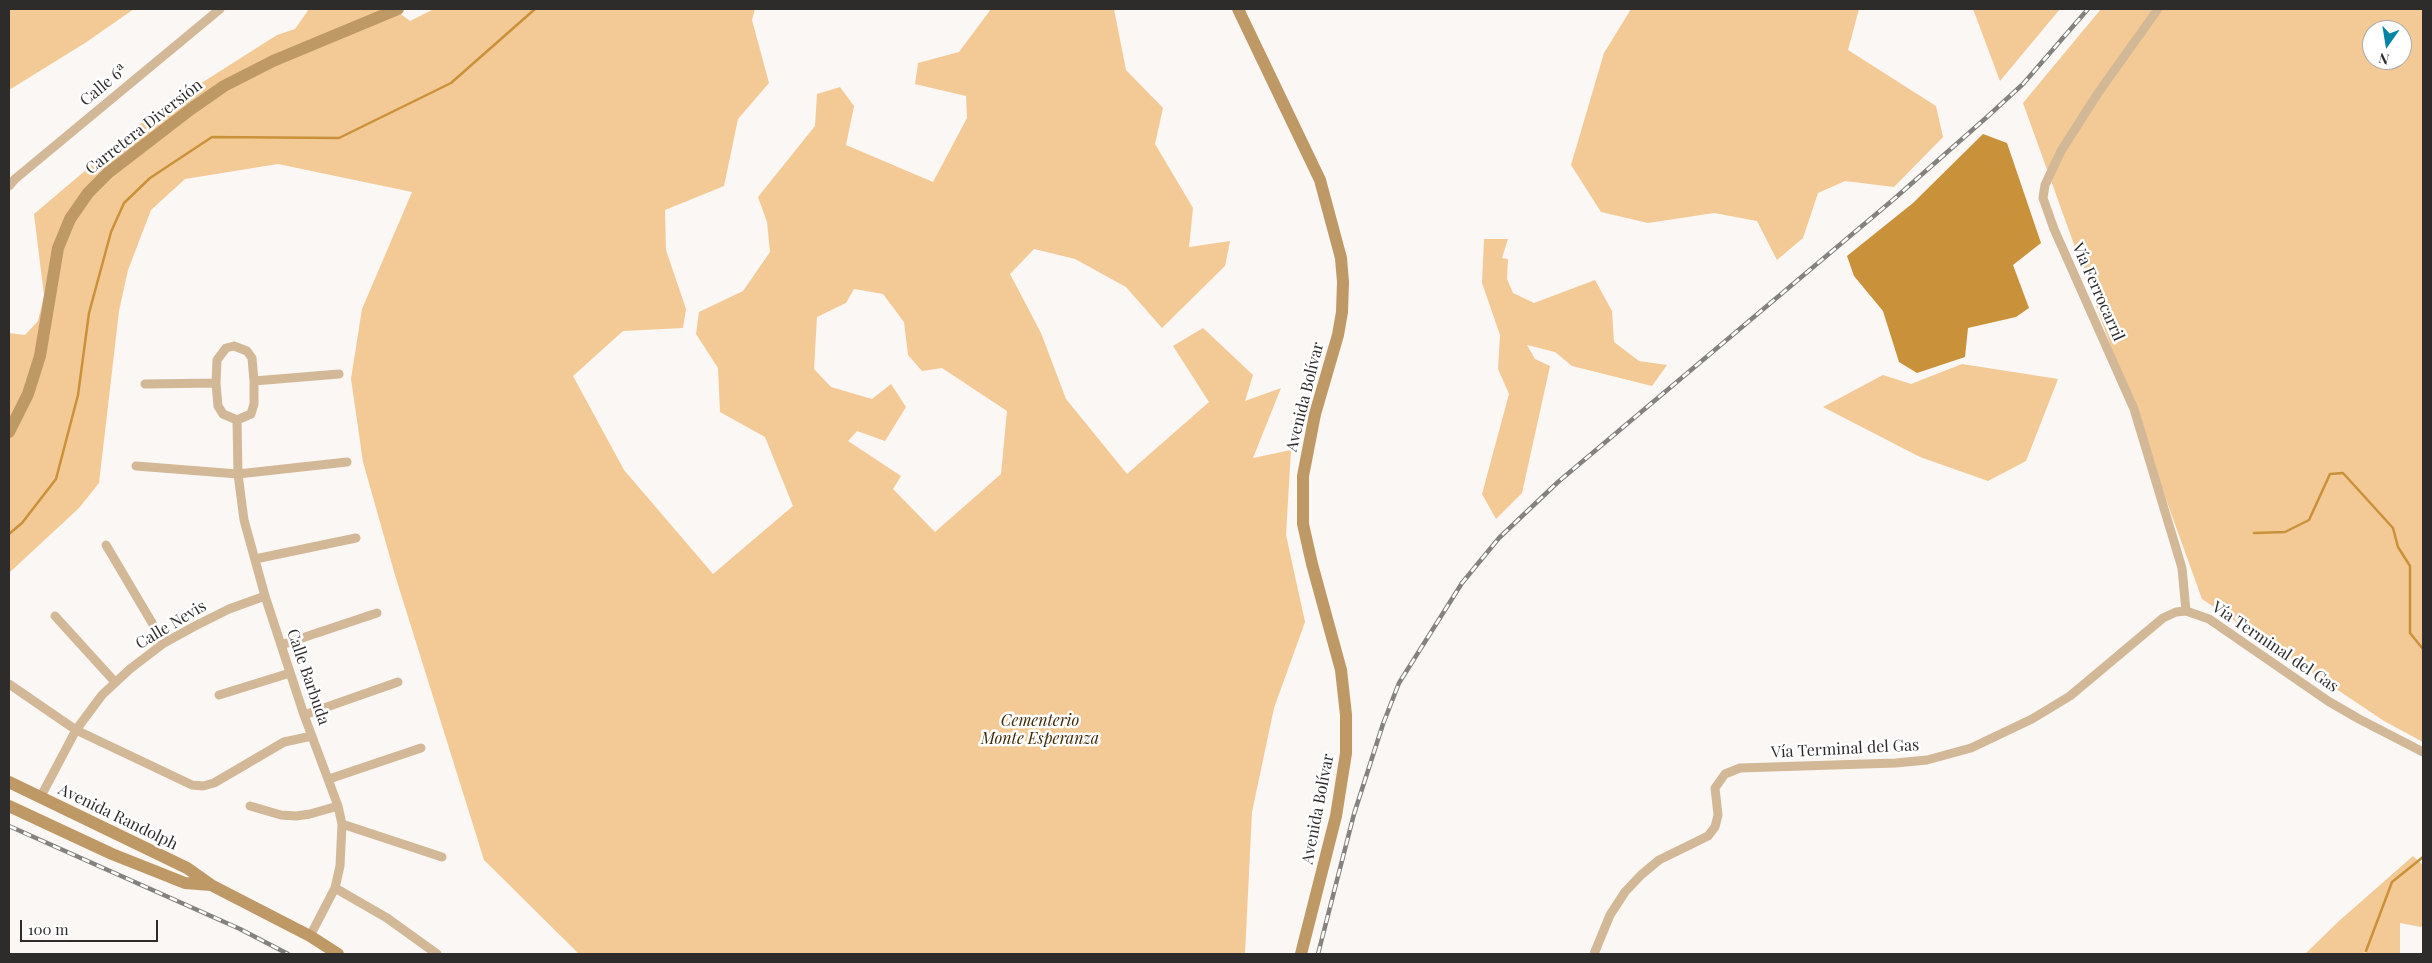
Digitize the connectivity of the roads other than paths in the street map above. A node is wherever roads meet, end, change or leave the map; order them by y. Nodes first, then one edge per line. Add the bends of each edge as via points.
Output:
1 (220, 9) edge
2 (398, 9) edge
3 (1238, 9) edge
4 (2158, 9) edge
5 (11, 180) edge
6 (339, 374) dead end
7 (254, 380) junction
8 (216, 382) junction
9 (145, 384) dead end
10 (238, 420) junction
11 (9, 432) edge
12 (347, 462) dead end
13 (136, 466) dead end
14 (238, 474) junction
15 (356, 538) dead end
16 (106, 545) dead end
17 (255, 559) junction
18 (265, 596) junction
19 (2186, 611) junction
20 (377, 613) dead end
21 (55, 616) dead end
22 (164, 643) junction
23 (281, 644) junction
24 (290, 673) junction
25 (115, 682) junction
26 (398, 682) dead end
27 (9, 684) edge
28 (219, 695) dead end
29 (304, 715) junction
30 (76, 730) junction
31 (312, 736) junction
32 (421, 748) dead end
33 (2423, 752) edge
34 (329, 779) junction
35 (9, 782) edge
36 (40, 798) junction
37 (9, 806) edge
38 (250, 806) dead end
39 (338, 806) junction
40 (342, 824) junction
41 (442, 857) dead end
42 (211, 885) junction
43 (335, 888) junction
44 (310, 936) junction
45 (338, 954) edge
46 (436, 954) edge
47 (1301, 954) edge
48 (1594, 954) edge

1 - 5 street, Calle 6ª
2 - 11 main road, Carretera Diversión via 274,61 224,86 108,173 88,193 70,220 58,248 40,356 28,394
3 - 47 main road, Avenida Bolívar via 1320,180 1341,258 1343,282 1338,335 1314,414 1303,476 1303,524 1341,670 1346,753 1336,816
4 - 19 street, Vía Ferrocarril via 2061,151 2045,184 2043,198 2134,409 2182,568
6 - 7 street
7 - 8 street via 252,358 247,351 234,346 226,348 217,360
7 - 10 street via 251,414
8 - 9 street
8 - 10 street via 218,406 223,414
10 - 14 street, Calle Barbuda
12 - 14 street
13 - 14 street
14 - 17 street, Calle Barbuda via 244,520
15 - 17 street
16 - 22 street
17 - 18 street, Calle Barbuda
18 - 22 street, Calle Nevis via 229,609
18 - 23 street, Calle Barbuda
19 - 33 street, Vía Terminal del Gas via 2209,619 2328,701
19 - 48 street, Vía Terminal del Gas via 2163,618 2070,696 2032,719 1971,748 1927,760 1896,764 1740,768 1725,774 1716,788 1718,815 1715,827 1708,836 1659,860 1641,874 1610,915
20 - 23 street
21 - 25 street
22 - 25 street, Calle Nevis
23 - 24 street, Calle Barbuda
24 - 28 street
24 - 29 street, Calle Barbuda
25 - 30 street, Calle Nevis
26 - 29 street
27 - 30 street
29 - 31 street, Calle Barbuda
30 - 31 street via 192,785 203,786 284,742
30 - 36 street, Calle Nevis
31 - 34 street, Calle Barbuda
32 - 34 street
34 - 39 street, Calle Barbuda
35 - 36 main road, Avenida Randolph
36 - 42 main road, Avenida Randolph via 186,868
37 - 42 main road, Avenida Randolph via 112,854 185,883
38 - 39 street via 296,816
39 - 40 street, Calle Barbuda
40 - 41 street
40 - 43 street, Calle Barbuda via 340,866
42 - 44 main road, Avenida Randolph
43 - 44 street, Calle Barbuda
43 - 46 street via 387,918
44 - 45 main road, Avenida Randolph

